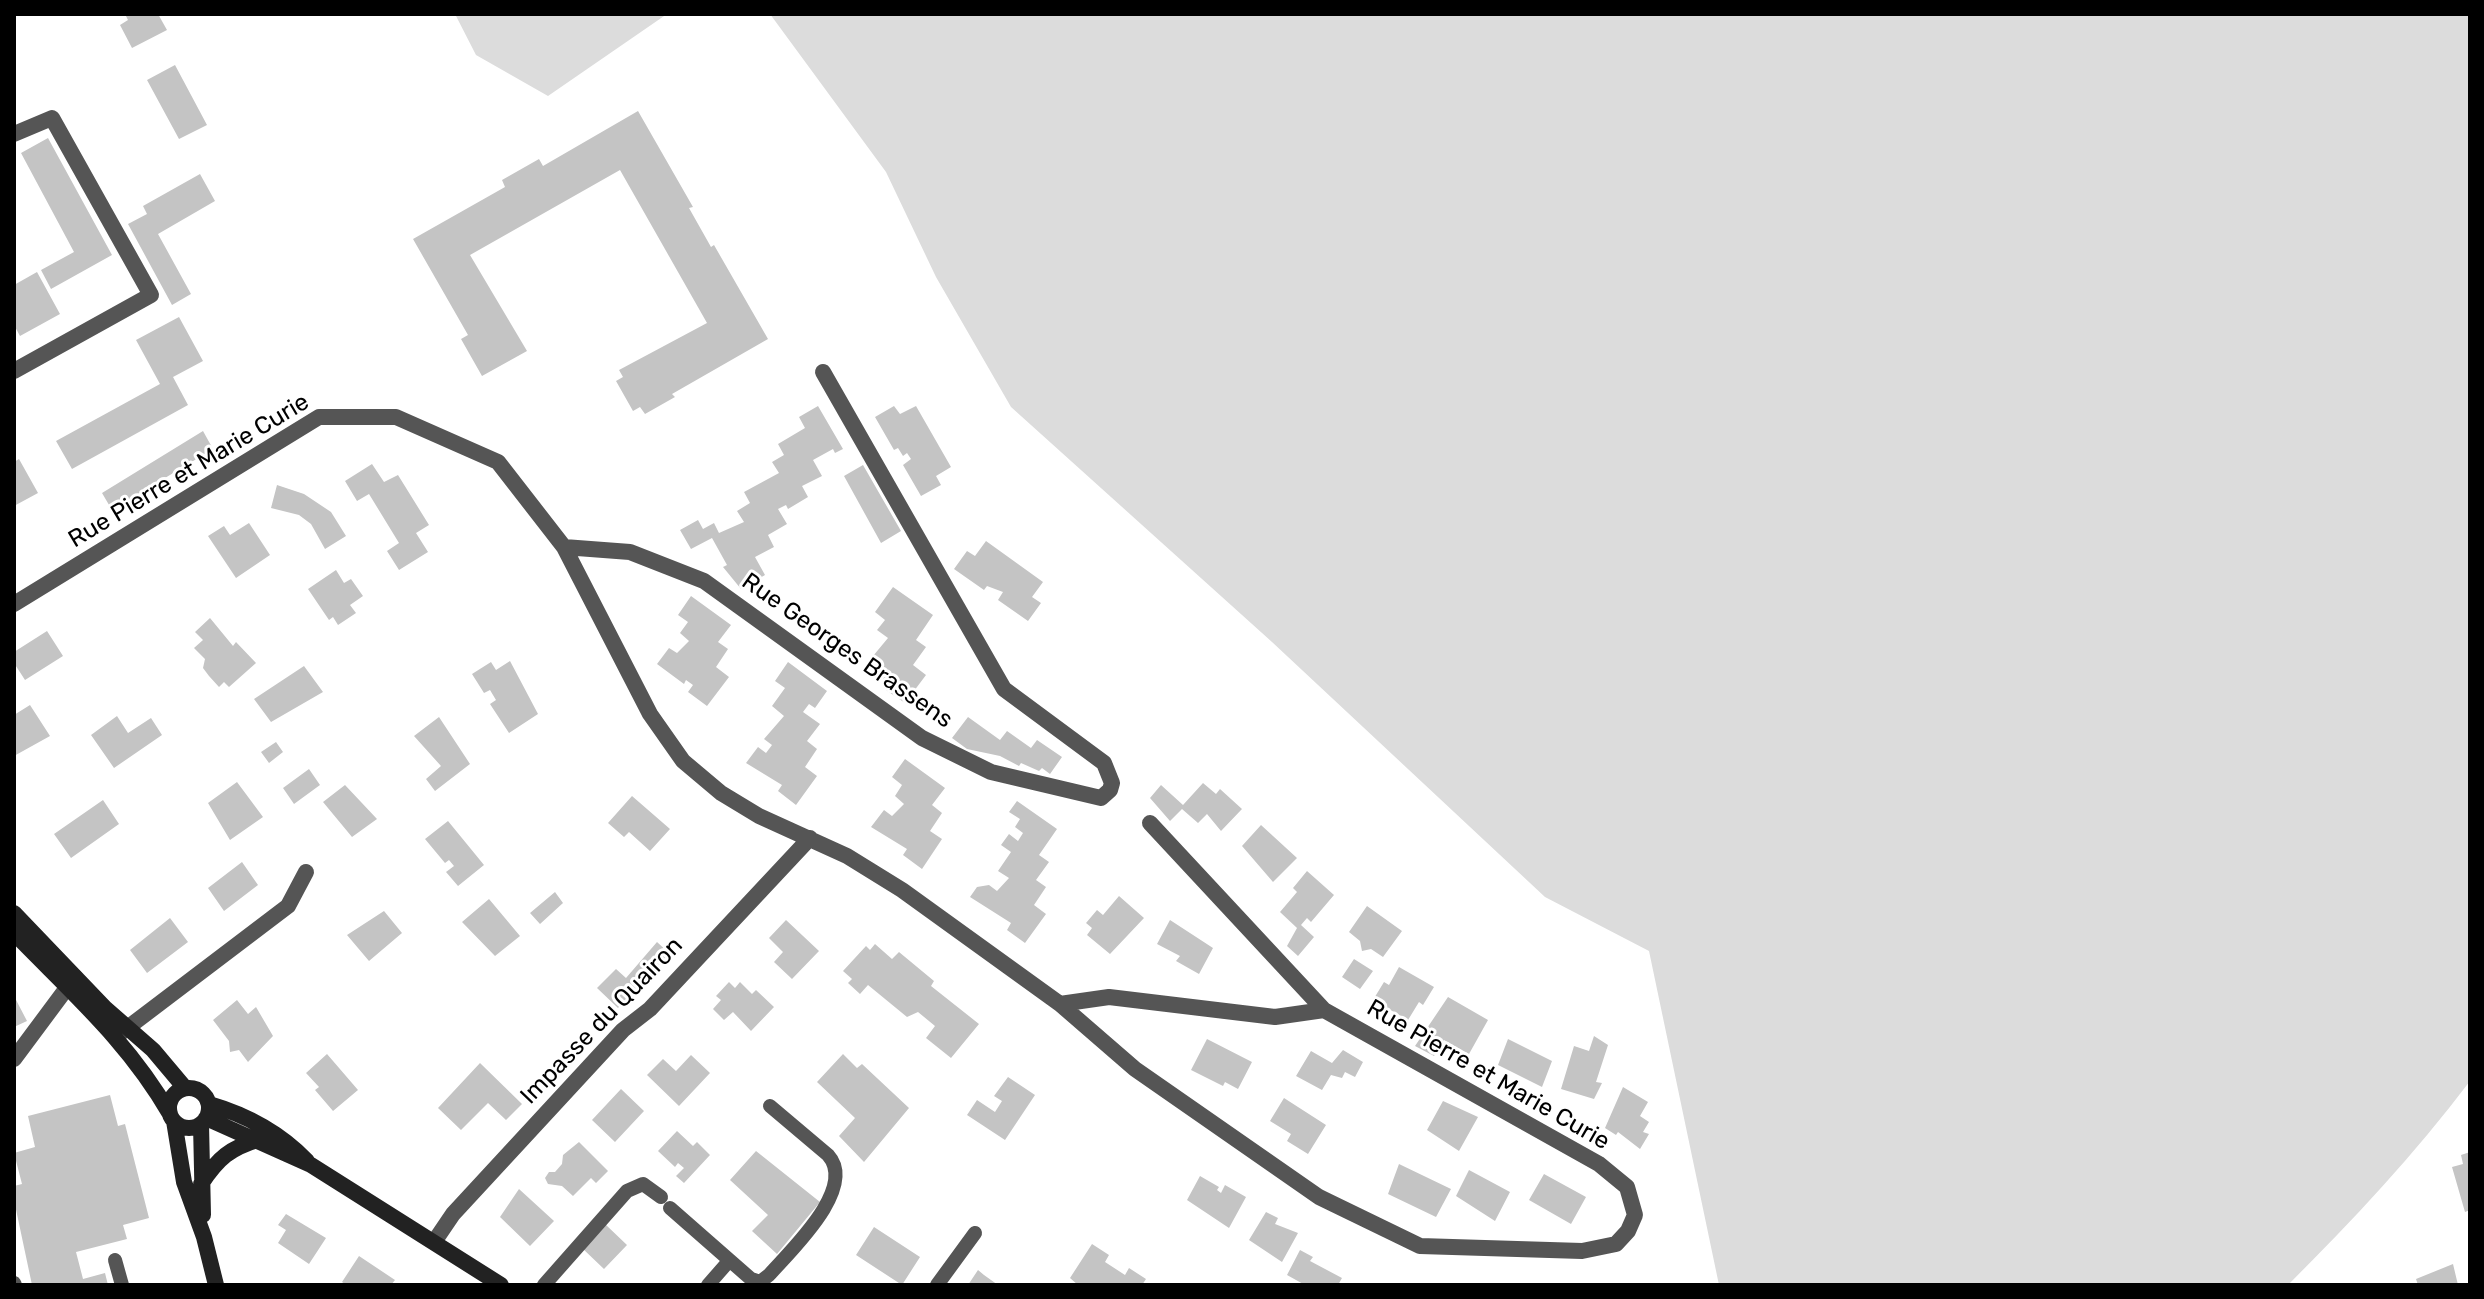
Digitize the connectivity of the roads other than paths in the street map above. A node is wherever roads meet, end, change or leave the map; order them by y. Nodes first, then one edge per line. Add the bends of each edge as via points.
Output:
1 (14, 134) edge
2 (14, 371) edge
3 (823, 372) dead end
4 (564, 547) junction
5 (14, 604) edge
6 (1150, 823) dead end
7 (810, 838) junction
8 (306, 872) dead end
9 (14, 913) edge
10 (14, 933) edge
11 (71, 982) junction
12 (1060, 1004) junction
13 (1324, 1010) junction
14 (122, 1031) junction
15 (14, 1059) edge
16 (185, 1088) junction
17 (770, 1106) dead end
18 (205, 1115) junction
19 (172, 1117) junction
20 (260, 1139) junction
21 (311, 1165) junction
22 (200, 1185) junction
23 (975, 1233) dead end
24 (204, 1237) junction
25 (434, 1242) junction
26 (115, 1260) dead end
27 (729, 1261) junction
28 (122, 1285) edge
29 (216, 1285) edge
30 (501, 1285) edge
31 (544, 1285) edge
32 (708, 1285) edge
33 (937, 1285) edge

1 - 2 street via 52,118 151,295
3 - 4 street, Rue Georges Brassens via 1004,689 1104,763 1112,783 1101,798 991,772 922,738 704,581 630,552
4 - 5 street, Rue Pierre et Marie Curie via 498,462 396,417 319,417
4 - 7 street, Rue Pierre et Marie Curie via 650,714 683,761 721,793
6 - 13 street, Rue Pierre et Marie Curie
7 - 12 street, Rue Pierre et Marie Curie via 902,890
7 - 25 street, Impasse du Quairon via 602,1053 453,1214
8 - 14 street via 288,906
9 - 11 main road
10 - 11 main road
11 - 14 main road
11 - 15 street
12 - 13 street via 1109,997 1275,1017
12 - 13 street, Rue Pierre et Marie Curie via 1135,1069 1243,1148 1319,1197 1414,1245 1582,1251 1616,1244 1628,1231 1635,1215 1627,1187 1599,1164
14 - 16 main road
14 - 19 main road
16 - 18 main road via 200,1091
16 - 19 main road via 172,1098
17 - 27 lane via 835,1163 832,1195 760,1282
18 - 19 main road via 182,1127
18 - 20 main road
18 - 21 main road via 237,1112 265,1126
18 - 22 main road
19 - 24 main road via 184,1182
20 - 21 main road
20 - 22 main road via 230,1148
21 - 25 main road
22 - 24 main road
23 - 33 lane
24 - 29 main road
25 - 30 main road
26 - 28 lane
27 - 31 lane via 643,1184 627,1191
27 - 32 lane

